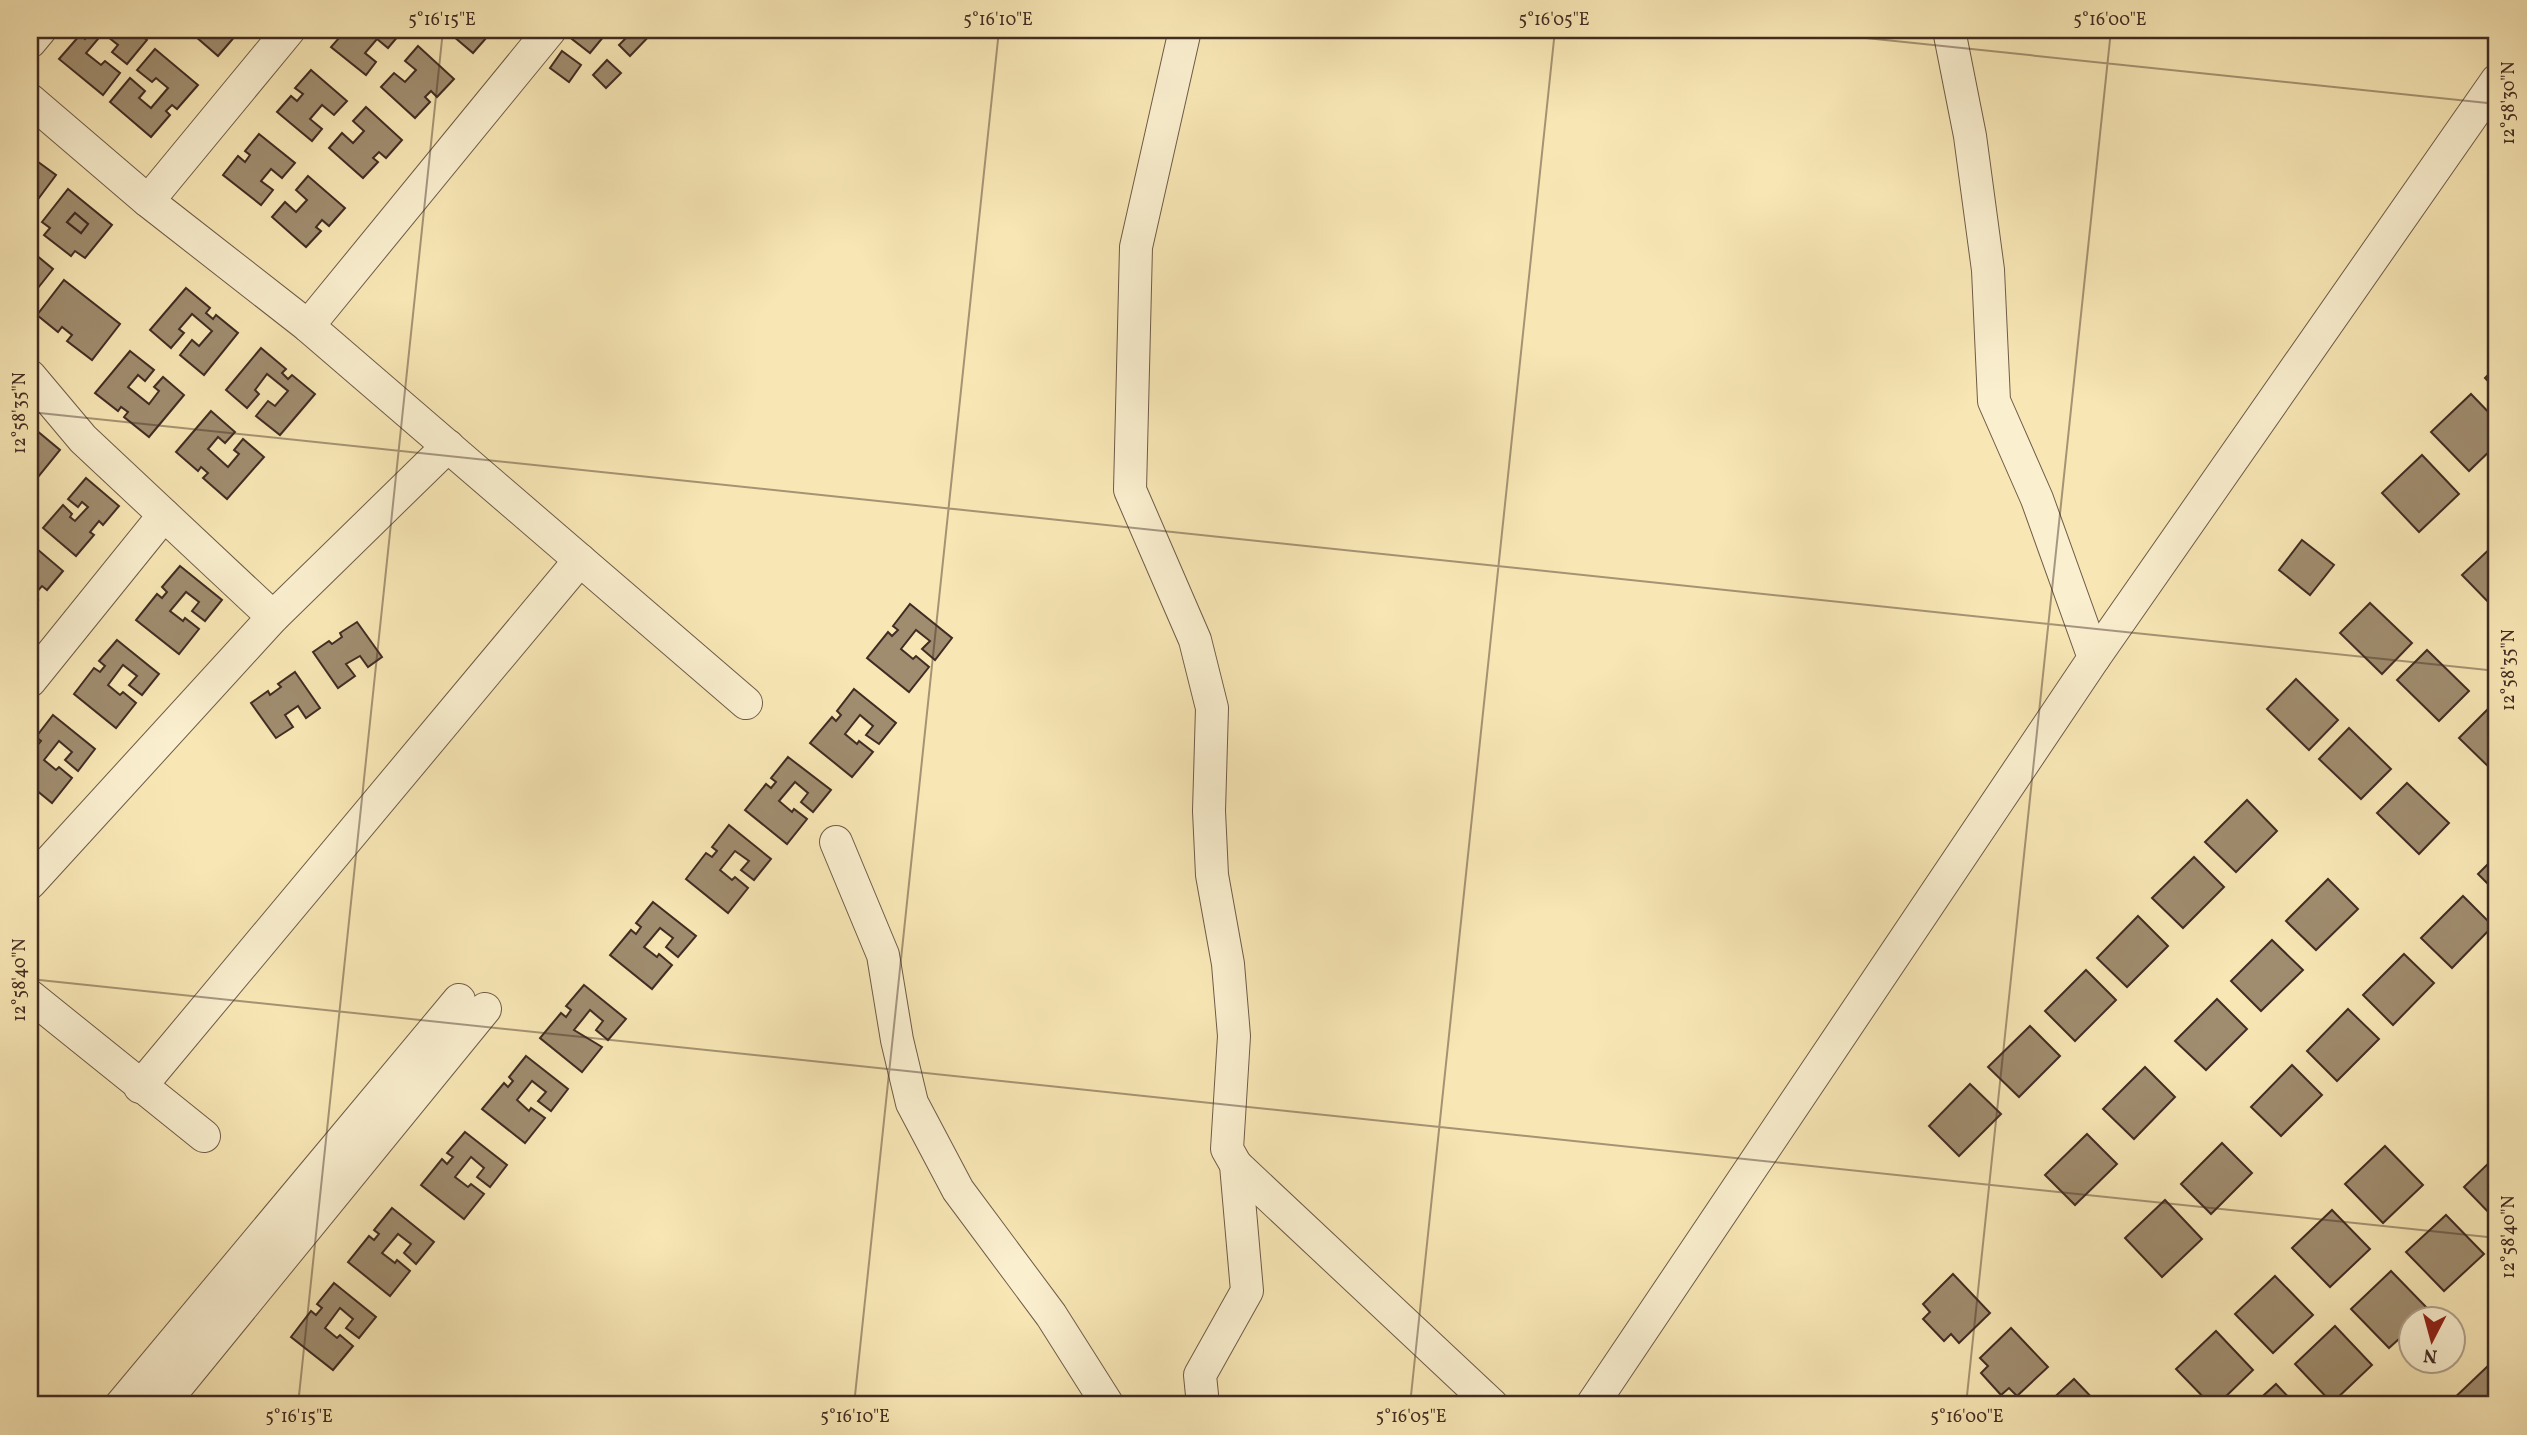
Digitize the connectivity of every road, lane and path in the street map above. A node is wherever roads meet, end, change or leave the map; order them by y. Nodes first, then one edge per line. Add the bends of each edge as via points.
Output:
1 (40, 30) edge
2 (289, 30) edge
3 (550, 30) edge
4 (1185, 30) edge
5 (1949, 30) edge
6 (30, 43) edge
7 (2497, 80) edge
8 (30, 100) edge
9 (148, 201) junction
10 (308, 326) junction
11 (30, 376) edge
12 (448, 446) junction
13 (164, 515) junction
14 (580, 560) junction
15 (273, 617) junction
16 (2094, 658) junction
17 (30, 681) edge
18 (746, 703) dead end
19 (836, 842) dead end
20 (30, 883) edge
21 (30, 996) edge
22 (140, 1087) junction
23 (204, 1136) dead end
24 (1236, 1165) junction
25 (121, 1405) edge
26 (162, 1405) edge
27 (1108, 1405) edge
28 (1203, 1405) edge
29 (1492, 1405) edge
30 (1592, 1405) edge

1 - 6 street
2 - 9 street
3 - 10 street
4 - 24 street via 1136,247 1130,489 1195,640 1212,708 1212,875 1228,964 1234,1036 1227,1149
5 - 16 street via 1970,136 1988,270 1994,401 2037,499
7 - 16 street
8 - 9 street
9 - 10 street
10 - 12 street
11 - 13 street via 83,439
12 - 14 street
12 - 15 street
13 - 15 street
13 - 17 street
14 - 18 street
14 - 22 street
15 - 20 street
16 - 30 street
19 - 27 street via 883,955 912,1103 958,1190 1051,1315
21 - 22 street
22 - 23 street
24 - 28 street via 1247,1291 1200,1376
24 - 29 street
25 - 26 street via 472,1004

